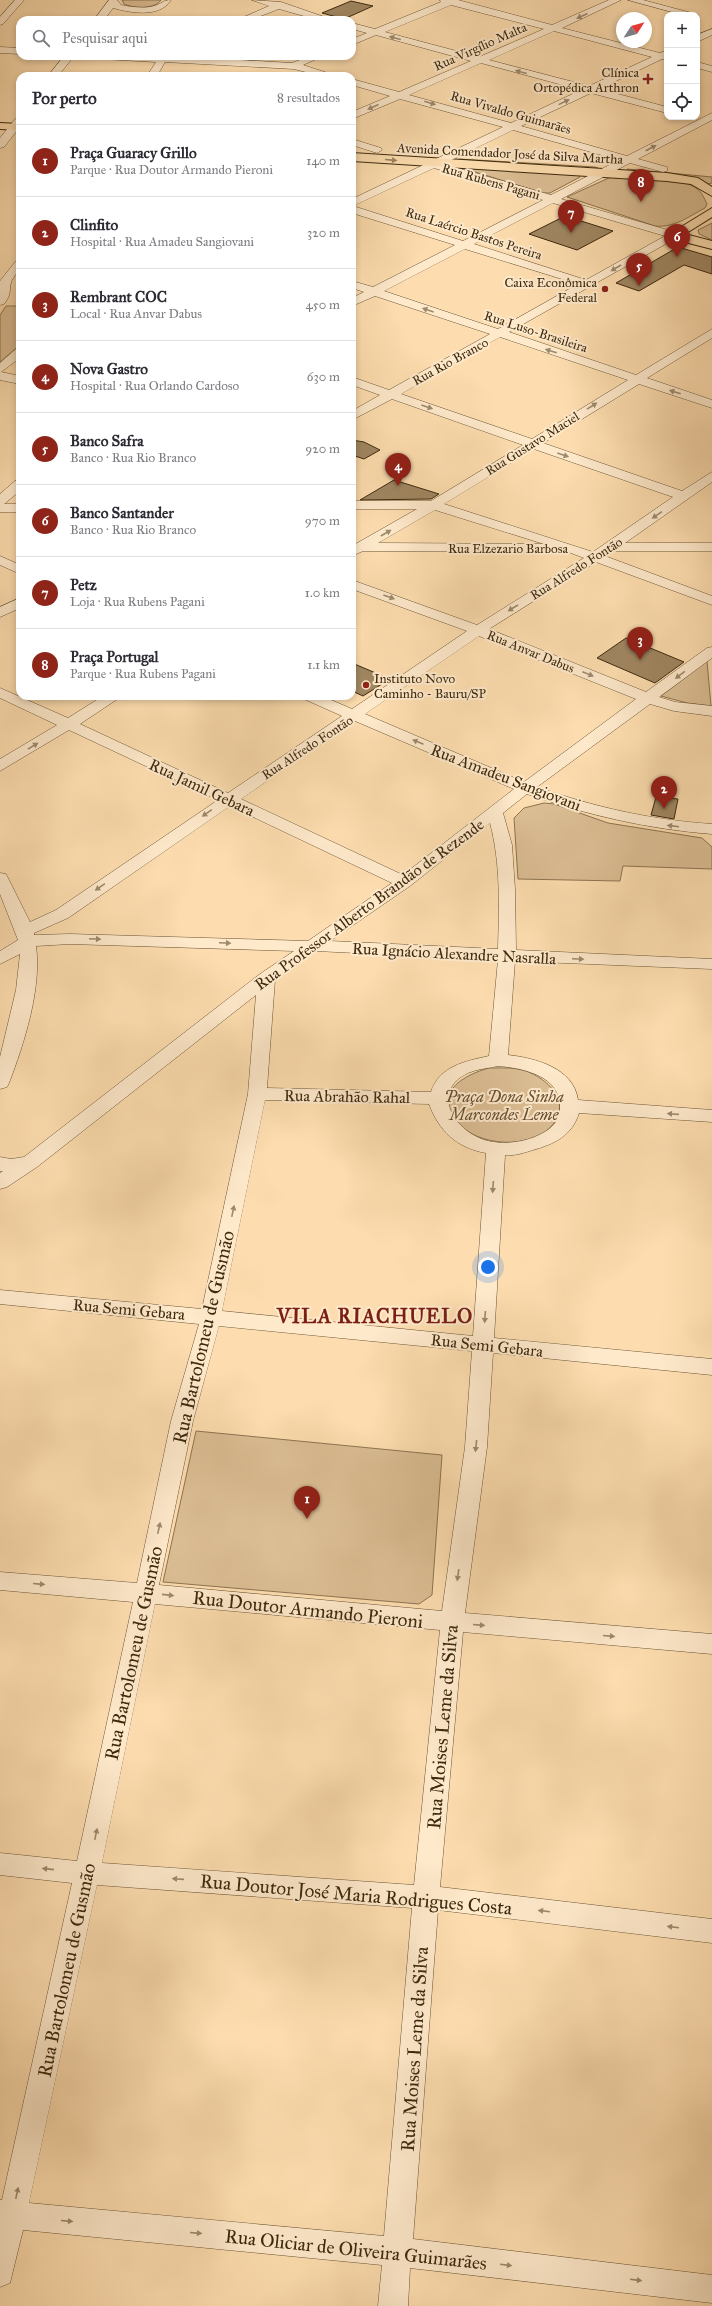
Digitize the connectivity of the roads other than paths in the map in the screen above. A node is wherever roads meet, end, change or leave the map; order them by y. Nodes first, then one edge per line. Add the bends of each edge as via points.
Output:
1 (20, 0) edge
2 (256, 0) edge
3 (294, 0) edge
4 (617, 0) edge
5 (632, 0) edge
6 (170, 1) edge
7 (450, 1) edge
8 (113, 2) edge
9 (277, 6) junction
10 (154, 8) junction
11 (682, 12) edge
12 (102, 16) edge
13 (135, 16) edge
14 (252, 16) edge
15 (313, 16) edge
16 (0, 22) edge
17 (356, 27) edge
18 (553, 28) junction
19 (712, 32) edge
20 (375, 33) junction
21 (700, 38) edge
22 (356, 40) edge
23 (0, 50) edge
24 (16, 51) edge
25 (664, 55) edge
26 (664, 55) edge
27 (66, 60) edge
28 (164, 60) edge
29 (197, 60) edge
30 (308, 60) edge
31 (480, 60) junction
32 (294, 66) junction
33 (700, 66) edge
34 (712, 69) edge
35 (56, 72) edge
36 (155, 72) edge
37 (278, 72) edge
38 (317, 72) edge
39 (356, 83) edge
40 (589, 90) junction
41 (401, 95) junction
42 (664, 109) edge
43 (356, 114) edge
44 (709, 120) edge
45 (513, 126) junction
46 (12, 129) edge
47 (356, 143) edge
48 (0, 145) edge
49 (356, 148) edge
50 (377, 150) junction
51 (449, 156) junction
52 (356, 157) edge
53 (630, 159) junction
54 (432, 164) junction
55 (616, 166) junction
56 (663, 169) junction
57 (604, 172) junction
58 (705, 174) dead end
59 (712, 192) edge
60 (551, 199) junction
61 (356, 201) edge
62 (356, 210) edge
63 (712, 212) edge
64 (674, 235) junction
65 (464, 245) junction
66 (712, 245) edge
67 (16, 268) edge
68 (588, 284) junction
69 (356, 285) edge
70 (374, 292) junction
71 (356, 301) edge
72 (0, 302) edge
73 (712, 333) edge
74 (499, 334) junction
75 (16, 355) edge
76 (0, 369) edge
77 (0, 376) edge
78 (16, 379) edge
79 (636, 379) junction
80 (356, 382) edge
81 (390, 394) junction
82 (712, 404) edge
83 (356, 414) edge
84 (530, 444) junction
85 (712, 476) edge
86 (16, 487) edge
87 (683, 496) junction
88 (0, 501) edge
89 (356, 505) edge
90 (433, 505) junction
91 (0, 508) edge
92 (16, 508) edge
93 (610, 547) junction
94 (712, 547) edge
95 (356, 548) edge
96 (571, 548) junction
97 (356, 549) edge
98 (16, 556) edge
99 (594, 556) junction
100 (0, 557) edge
101 (0, 560) edge
102 (16, 568) edge
103 (356, 585) edge
104 (712, 601) edge
105 (16, 604) edge
106 (0, 613) edge
107 (478, 630) junction
108 (712, 653) edge
109 (0, 692) edge
110 (649, 699) junction
111 (16, 700) edge
112 (16, 700) edge
113 (108, 700) edge
114 (319, 700) edge
115 (712, 711) edge
116 (355, 715) junction
117 (68, 725) junction
118 (0, 766) edge
119 (525, 788) junction
120 (228, 799) junction
121 (495, 813) junction
122 (712, 829) edge
123 (0, 878) edge
124 (404, 882) junction
125 (62, 914) junction
126 (26, 936) junction
127 (70, 939) junction
128 (312, 946) junction
129 (508, 956) junction
130 (0, 959) edge
131 (712, 964) edge
132 (266, 978) junction
133 (238, 1000) junction
134 (261, 1034) junction
135 (498, 1060) junction
136 (4, 1064) edge
137 (0, 1083) edge
138 (257, 1094) junction
139 (438, 1098) junction
140 (570, 1106) junction
141 (712, 1116) edge
142 (496, 1148) junction
143 (30, 1162) junction
144 (0, 1164) edge
145 (0, 1182) edge
146 (0, 1297) edge
147 (211, 1317) junction
148 (483, 1345) junction
149 (712, 1367) edge
150 (0, 1581) edge
151 (146, 1593) junction
152 (452, 1623) junction
153 (712, 1644) edge
154 (0, 1864) edge
155 (88, 1873) junction
156 (426, 1897) junction
157 (712, 1931) edge
158 (6, 2215) edge
159 (399, 2252) junction
160 (0, 2273) edge
161 (712, 2289) edge
162 (393, 2306) edge

1 - 16 street
2 - 9 street
3 - 9 street
4 -> 18 street, Rua Virgílio Malta
5 - 11 street
6 - 10 street
7 - 18 street
7 - 20 street
8 - 10 street via 128,10
8 - 12 street
9 - 14 street
9 - 15 street
10 - 13 street
17 - 20 street
18 - 25 street
18 - 31 street, Rua Virgílio Malta
19 - 21 street
20 - 22 street
31 -> 20 street
23 - 24 street
26 - 40 street
27 - 35 street
28 - 36 street
29 - 32 street
30 - 32 street
40 -> 31 street
31 - 41 street, Rua Virgílio Malta
32 - 37 street
32 - 38 street
33 - 34 street
39 - 41 street, Rua Vivaldo Guimarães
40 - 42 street
45 -> 40 street
41 -> 43 street, Rua Virgílio Malta
41 -> 45 street, Rua Vivaldo Guimarães
53 -> 44 street
45 - 51 street
45 - 53 street, Rua Vivaldo Guimarães
46 - 48 street
47 - 50 street
49 - 50 main road, Avenida Comendador José da Silva Martha
50 - 51 main road, Avenida Comendador José da Silva Martha
51 - 54 street
51 - 55 main road, Avenida Comendador José da Silva Martha
52 -> 54 main road, Avenida Comendador José da Silva Martha
53 - 55 street
53 - 56 street, Rua Vivaldo Guimarães
54 - 57 main road, Avenida Comendador José da Silva Martha
54 - 60 street, Rua Rubens Pagani
54 - 61 street
55 - 56 main road, Avenida Comendador José da Silva Martha
55 - 57 street
56 - 58 main road, Avenida Comendador José da Silva Martha
57 - 59 main road, Avenida Comendador José da Silva Martha via 682,178 694,181
57 - 60 street
60 - 64 street, Rua Rubens Pagani
60 - 65 street
62 - 65 street, Rua Laércio Bastos Pereira
63 - 64 main road
64 - 66 main road, Rua Rubens Pagani
64 -> 68 street, Rua Rio Branco
65 - 68 street, Rua Laércio Bastos Pereira
65 - 70 street
67 - 72 street via 6,281 6,295
68 - 74 street, Rua Rio Branco
69 - 70 street, Rua Luso-Brasileira
70 - 71 street
74 -> 70 street, Rua Luso-Brasileira
73 - 79 street, Rua Gustavo Maciel
79 -> 74 street, Rua Luso-Brasileira
74 - 81 street, Rua Rio Branco
75 - 76 street
77 - 78 street
82 -> 79 street, Rua Luso-Brasileira
84 -> 79 street, Rua Gustavo Maciel
80 - 81 street
81 - 83 street, Rua Rio Branco
81 -> 84 street
84 -> 87 street
84 - 90 street, Rua Gustavo Maciel
85 - 87 street, Rua Alfredo Fontão
86 - 88 street
87 -> 93 street, Rua Alfredo Fontão
89 - 90 street
95 -> 90 street, Rua Gustavo Maciel
90 - 96 street
91 - 92 street
93 - 94 street, Rua Elzezario Barbosa
93 - 96 street, Rua Elzezario Barbosa
93 - 99 street, Rua Alfredo Fontão
96 - 97 street, Rua Elzezario Barbosa
96 - 99 street
98 - 100 street
99 - 104 street
99 -> 107 street, Rua Alfredo Fontão
101 - 102 street
103 -> 107 street, Rua Anvar Dabus
105 - 106 street
107 -> 110 street, Rua Anvar Dabus
107 - 116 street, Rua Alfredo Fontão
108 -> 110 street, Rua Professor Alberto Brandão de Rezende
109 - 111 street, Rua Jamil Gebara
110 - 115 street, Rua Anvar Dabus via 674,706
110 - 119 street, Rua Professor Alberto Brandão de Rezende
112 - 117 street, Rua Jamil Gebara
113 - 117 street
114 - 116 street, Rua Amadeu Sangiovani
119 -> 116 street, Rua Amadeu Sangiovani
116 - 120 street, Rua Alfredo Fontão
118 -> 117 street
117 - 120 street, Rua Jamil Gebara
119 - 121 street, Rua Professor Alberto Brandão de Rezende
122 -> 119 street, Rua Amadeu Sangiovani via 609,816
120 - 124 street, Rua Jamil Gebara
120 -> 125 street, Rua Alfredo Fontão
121 - 124 street, Rua Professor Alberto Brandão de Rezende
121 - 129 street via 504,845
123 - 126 street
124 - 128 street, Rua Professor Alberto Brandão de Rezende
125 - 126 street, Rua Alfredo Fontão
125 - 127 street
126 - 127 street, Rua Ignácio Alexandre Nasralla
126 - 130 street, Rua Alfredo Fontão
126 - 136 street via 28,976
127 -> 128 street, Rua Ignácio Alexandre Nasralla
128 - 129 street, Rua Ignácio Alexandre Nasralla
128 - 132 street, Rua Professor Alberto Brandão de Rezende
129 -> 131 street, Rua Ignácio Alexandre Nasralla
129 - 135 street
132 - 133 street, Rua Professor Alberto Brandão de Rezende
132 - 134 street, Rua Bartolomeu de Gusmão
133 - 134 street, Rua Bartolomeu de Gusmão via 253,1010
133 - 143 street, Rua Professor Alberto Brandão de Rezende
134 - 138 street, Rua Bartolomeu de Gusmão
135 - 139 street via 473,1064 457,1071 445,1082
135 - 140 street via 524,1063 548,1073 564,1088
136 - 137 street
138 - 139 street, Rua Abrahão Rahal
147 -> 138 street, Rua Bartolomeu de Gusmão
139 - 142 street via 438,1108 442,1117 457,1134 475,1143
141 -> 140 street
140 - 142 street via 564,1124 548,1139 524,1147
142 -> 148 street, Rua Moises Leme da Silva
143 - 144 street, Rua Professor Alberto Brandão de Rezende via 11,1166
143 - 145 street, Rua Professor Alberto Brandão de Rezende
146 - 147 street, Rua Semi Gebara
147 - 148 street, Rua Semi Gebara
151 -> 147 street, Rua Bartolomeu de Gusmão via 182,1421
148 - 149 street, Rua Semi Gebara
148 -> 152 street, Rua Moises Leme da Silva via 476,1447
150 -> 151 street, Rua Doutor Armando Pieroni
151 -> 152 street, Rua Doutor Armando Pieroni
155 -> 151 street, Rua Bartolomeu de Gusmão
152 -> 153 street, Rua Doutor Armando Pieroni
152 - 156 street, Rua Moises Leme da Silva
155 -> 154 street, Rua Doutor José Maria Rodrigues Costa
156 -> 155 street, Rua Doutor José Maria Rodrigues Costa
158 -> 155 street, Rua Bartolomeu de Gusmão
157 -> 156 street, Rua Doutor José Maria Rodrigues Costa
156 - 159 street, Rua Moises Leme da Silva
158 -> 159 street, Rua Oliciar de Oliveira Guimarães
158 - 160 street, Rua Bartolomeu de Gusmão
159 -> 161 street, Rua Oliciar de Oliveira Guimarães
159 - 162 street, Rua Moises Leme da Silva

